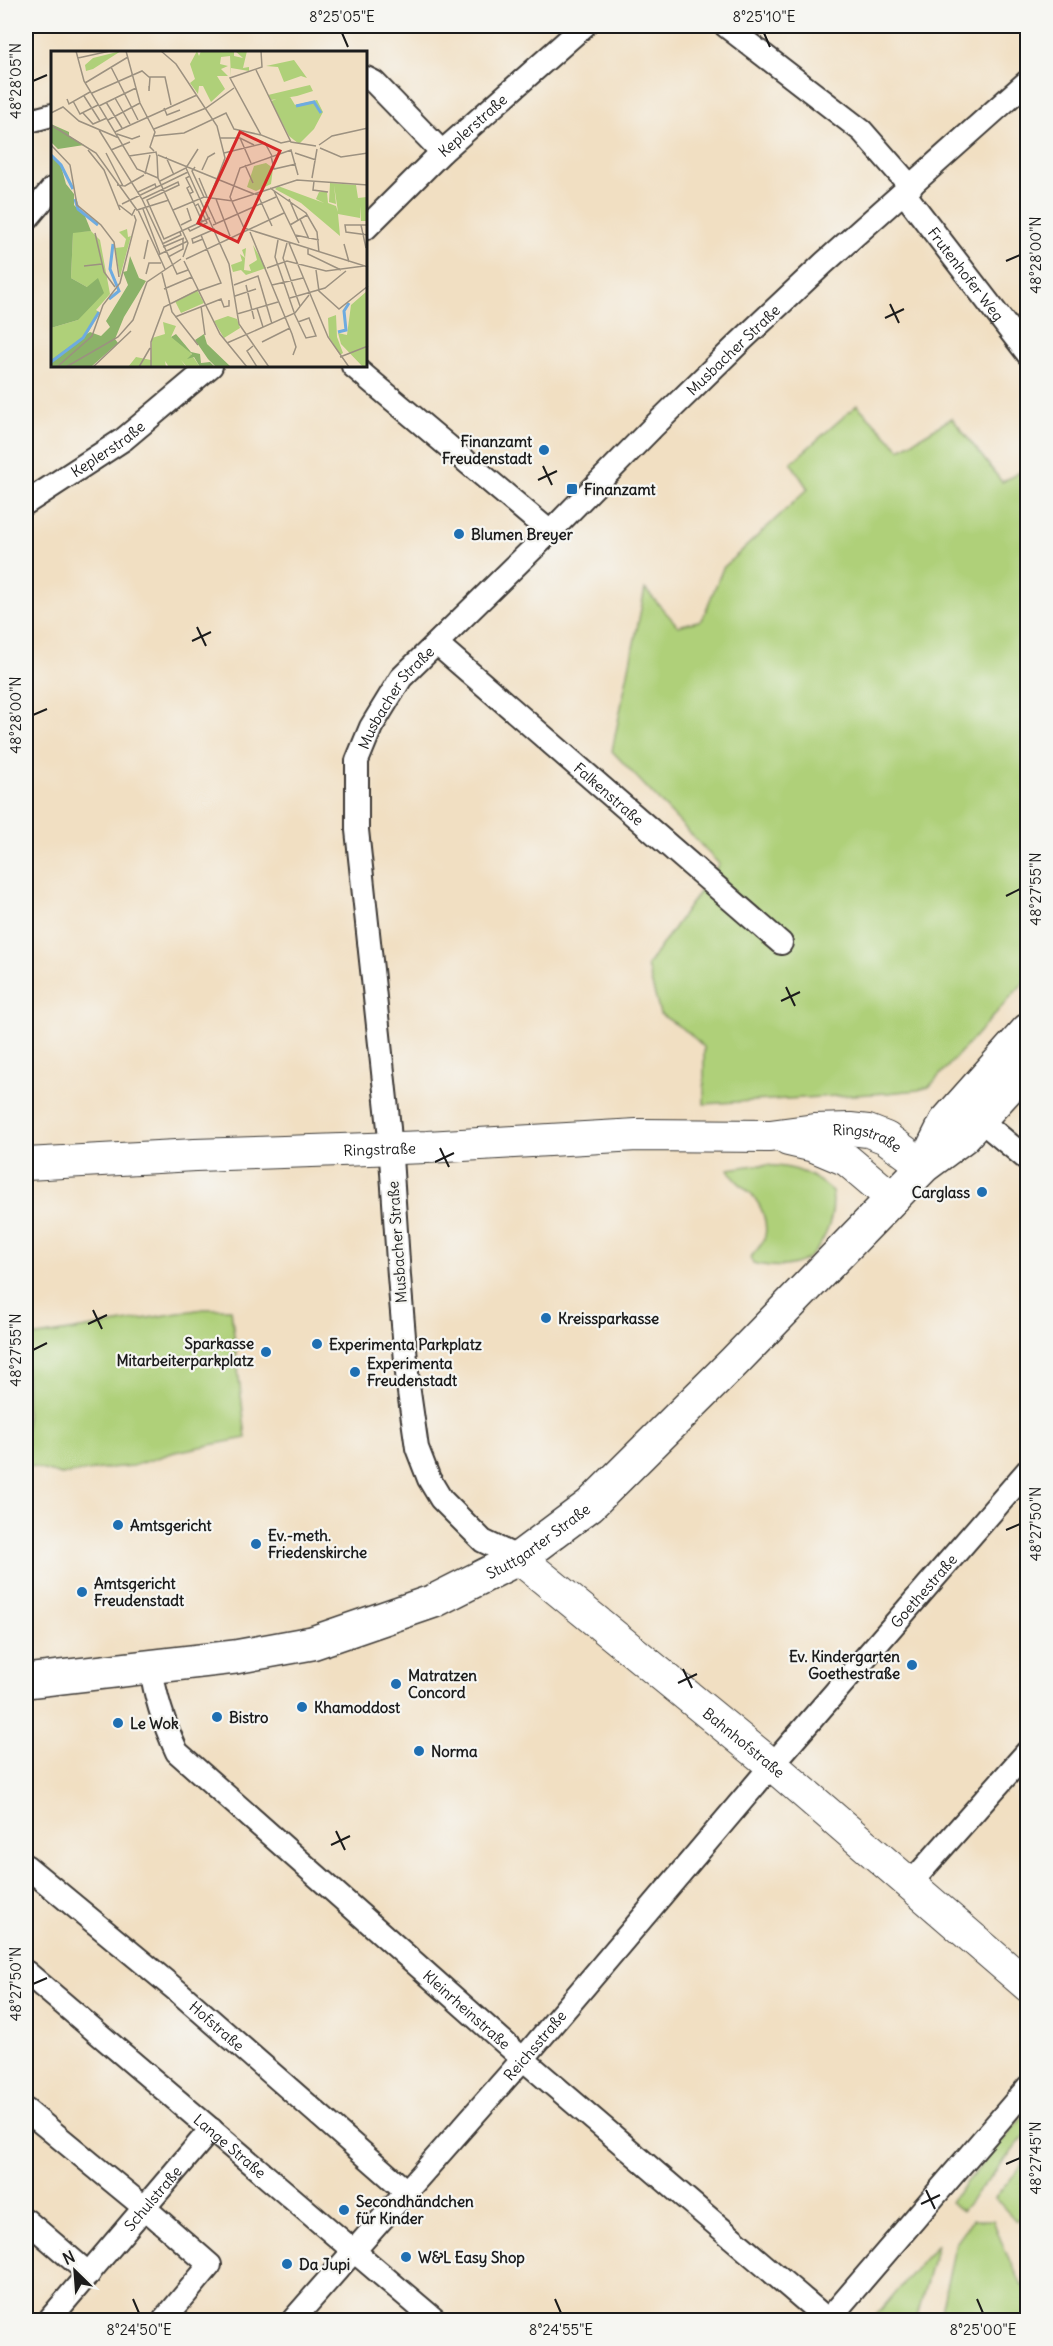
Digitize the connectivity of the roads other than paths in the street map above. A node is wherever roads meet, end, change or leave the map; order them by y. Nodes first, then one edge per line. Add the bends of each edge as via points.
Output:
1 (584, 26) edge
2 (726, 26) edge
3 (368, 79) edge
4 (1028, 81) edge
5 (51, 115) edge
6 (26, 123) edge
7 (442, 152) junction
8 (51, 190) edge
9 (908, 190) junction
10 (26, 220) edge
11 (368, 226) edge
12 (1028, 354) edge
13 (209, 368) edge
14 (355, 368) edge
15 (26, 503) edge
16 (550, 532) junction
17 (437, 644) junction
18 (781, 943) dead end
19 (1028, 1030) edge
20 (1028, 1066) edge
21 (980, 1119) junction
22 (770, 1136) junction
23 (390, 1148) junction
24 (1028, 1160) edge
25 (26, 1164) edge
26 (924, 1166) junction
27 (893, 1199) junction
28 (1028, 1470) edge
29 (519, 1558) junction
30 (151, 1666) junction
31 (26, 1681) edge
32 (1028, 1751) edge
33 (772, 1765) junction
34 (26, 1866) edge
35 (909, 1885) junction
36 (26, 1972) edge
37 (1028, 1986) edge
38 (523, 2059) junction
39 (1028, 2087) edge
40 (26, 2110) edge
41 (212, 2129) junction
42 (406, 2191) junction
43 (145, 2208) junction
44 (26, 2220) edge
45 (354, 2251) junction
46 (88, 2274) junction
47 (431, 2319) edge
48 (49, 2320) edge
49 (164, 2320) edge
50 (293, 2320) edge
51 (828, 2320) edge

1 - 7 street, Keplerstraße
2 - 9 street via 862,131
3 - 7 street
4 - 9 street, Musbacher Straße
5 - 6 street
7 - 11 street, Keplerstraße
8 - 10 street
9 - 12 street, Frutenhofer Weg
9 - 16 street, Musbacher Straße via 720,361
13 - 15 street, Keplerstraße via 124,439
14 - 16 street
16 - 17 street, Musbacher Straße
17 - 18 street, Falkenstraße
17 - 23 street, Musbacher Straße via 401,678 371,727 357,761 357,830
19 - 26 main road, Stuttgarter Straße via 946,1122
20 - 21 main road, Stuttgarter Straße
21 - 24 street
21 - 26 main road, Stuttgarter Straße
22 - 23 street, Ringstraße via 637,1135
22 - 26 street, Ringstraße via 815,1130 868,1131 886,1138
22 - 27 street, Ringstraße via 814,1146 848,1160
23 - 25 street, Ringstraße
23 - 29 street, Musbacher Straße via 408,1385 417,1449 441,1499 483,1541
26 - 27 main road, Stuttgarter Straße
27 - 29 main road, Stuttgarter Straße via 590,1505
28 - 33 street, Goethestraße
29 - 30 main road, Stuttgarter Straße via 434,1602 312,1643
29 - 33 street, Bahnhofstraße
30 - 31 main road, Stuttgarter Straße
30 - 38 street, Kleinrheinstraße via 162,1721 177,1752
32 - 35 street
33 - 35 street, Bahnhofstraße
33 - 38 street, Reichsstraße
34 - 42 street, Hofstraße via 181,1994
35 - 37 street, Bahnhofstraße
36 - 41 street, Lange Straße
38 - 42 street, Reichsstraße
38 - 51 street, Kleinrheinstraße
39 - 51 street
40 - 43 street
41 - 43 street, Schulstraße
41 - 45 street, Lange Straße
42 - 45 street, Reichsstraße
43 - 46 street, Schulstraße
43 - 49 street via 210,2265
44 - 46 street
45 - 47 street, Lange Straße
45 - 50 street, Reichsstraße
46 - 48 street, Schulstraße

